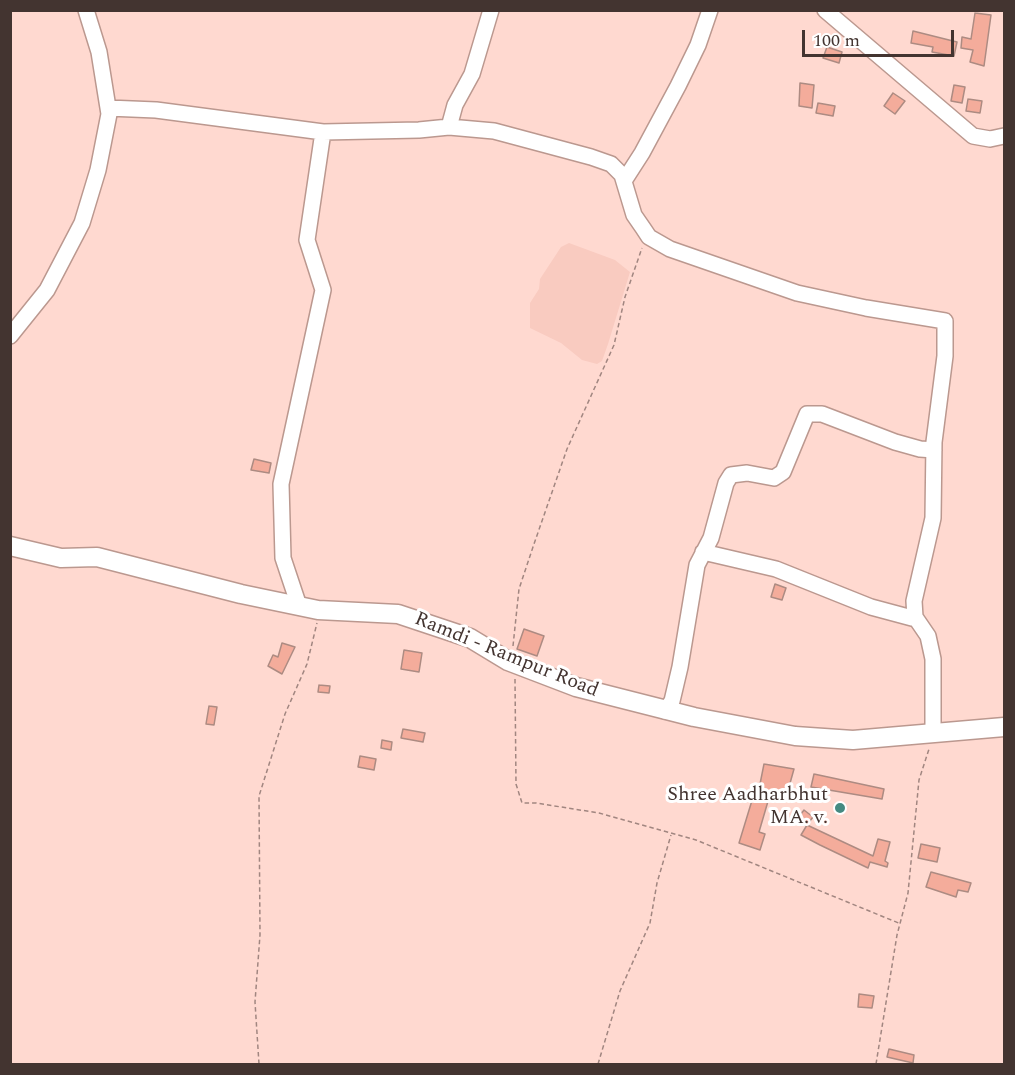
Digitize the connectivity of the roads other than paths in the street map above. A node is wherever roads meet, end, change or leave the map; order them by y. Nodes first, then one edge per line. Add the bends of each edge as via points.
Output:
1 (86, 10) edge
2 (491, 10) edge
3 (710, 10) edge
4 (825, 10) edge
5 (108, 108) junction
6 (449, 127) junction
7 (323, 132) junction
8 (1005, 136) edge
9 (624, 181) junction
10 (10, 336) edge
11 (934, 450) junction
12 (10, 546) edge
13 (703, 552) junction
14 (299, 606) junction
15 (912, 618) dead end
16 (665, 711) junction
17 (1005, 727) edge
18 (933, 734) junction

1 - 5 street via 99,52
2 - 6 street via 472,74 455,105
3 - 9 street via 678,86
4 - 8 street via 973,136 990,140
5 - 7 street via 156,110
5 - 10 street via 98,170 82,223 47,290
6 - 7 street
6 - 9 street via 494,131 591,157 611,164
7 - 14 street via 307,240 322,290 281,484 283,558
9 - 11 street via 634,214 649,237 670,249 797,293 945,321
11 - 13 street via 895,442 822,414 807,414 783,472 774,478 737,472 726,483 717,521
11 - 18 street via 933,518 914,601 915,617 928,636 933,659
12 - 14 main road, Ramdi - Rampur Road via 61,558 98,557
13 - 15 street via 776,569 871,607
13 - 16 street via 688,610 680,667 672,700
14 - 16 main road, Ramdi - Rampur Road via 398,614 470,638 512,662 576,687
16 - 18 main road, Ramdi - Rampur Road via 795,736 853,741
17 - 18 main road, Ramdi - Rampur Road

